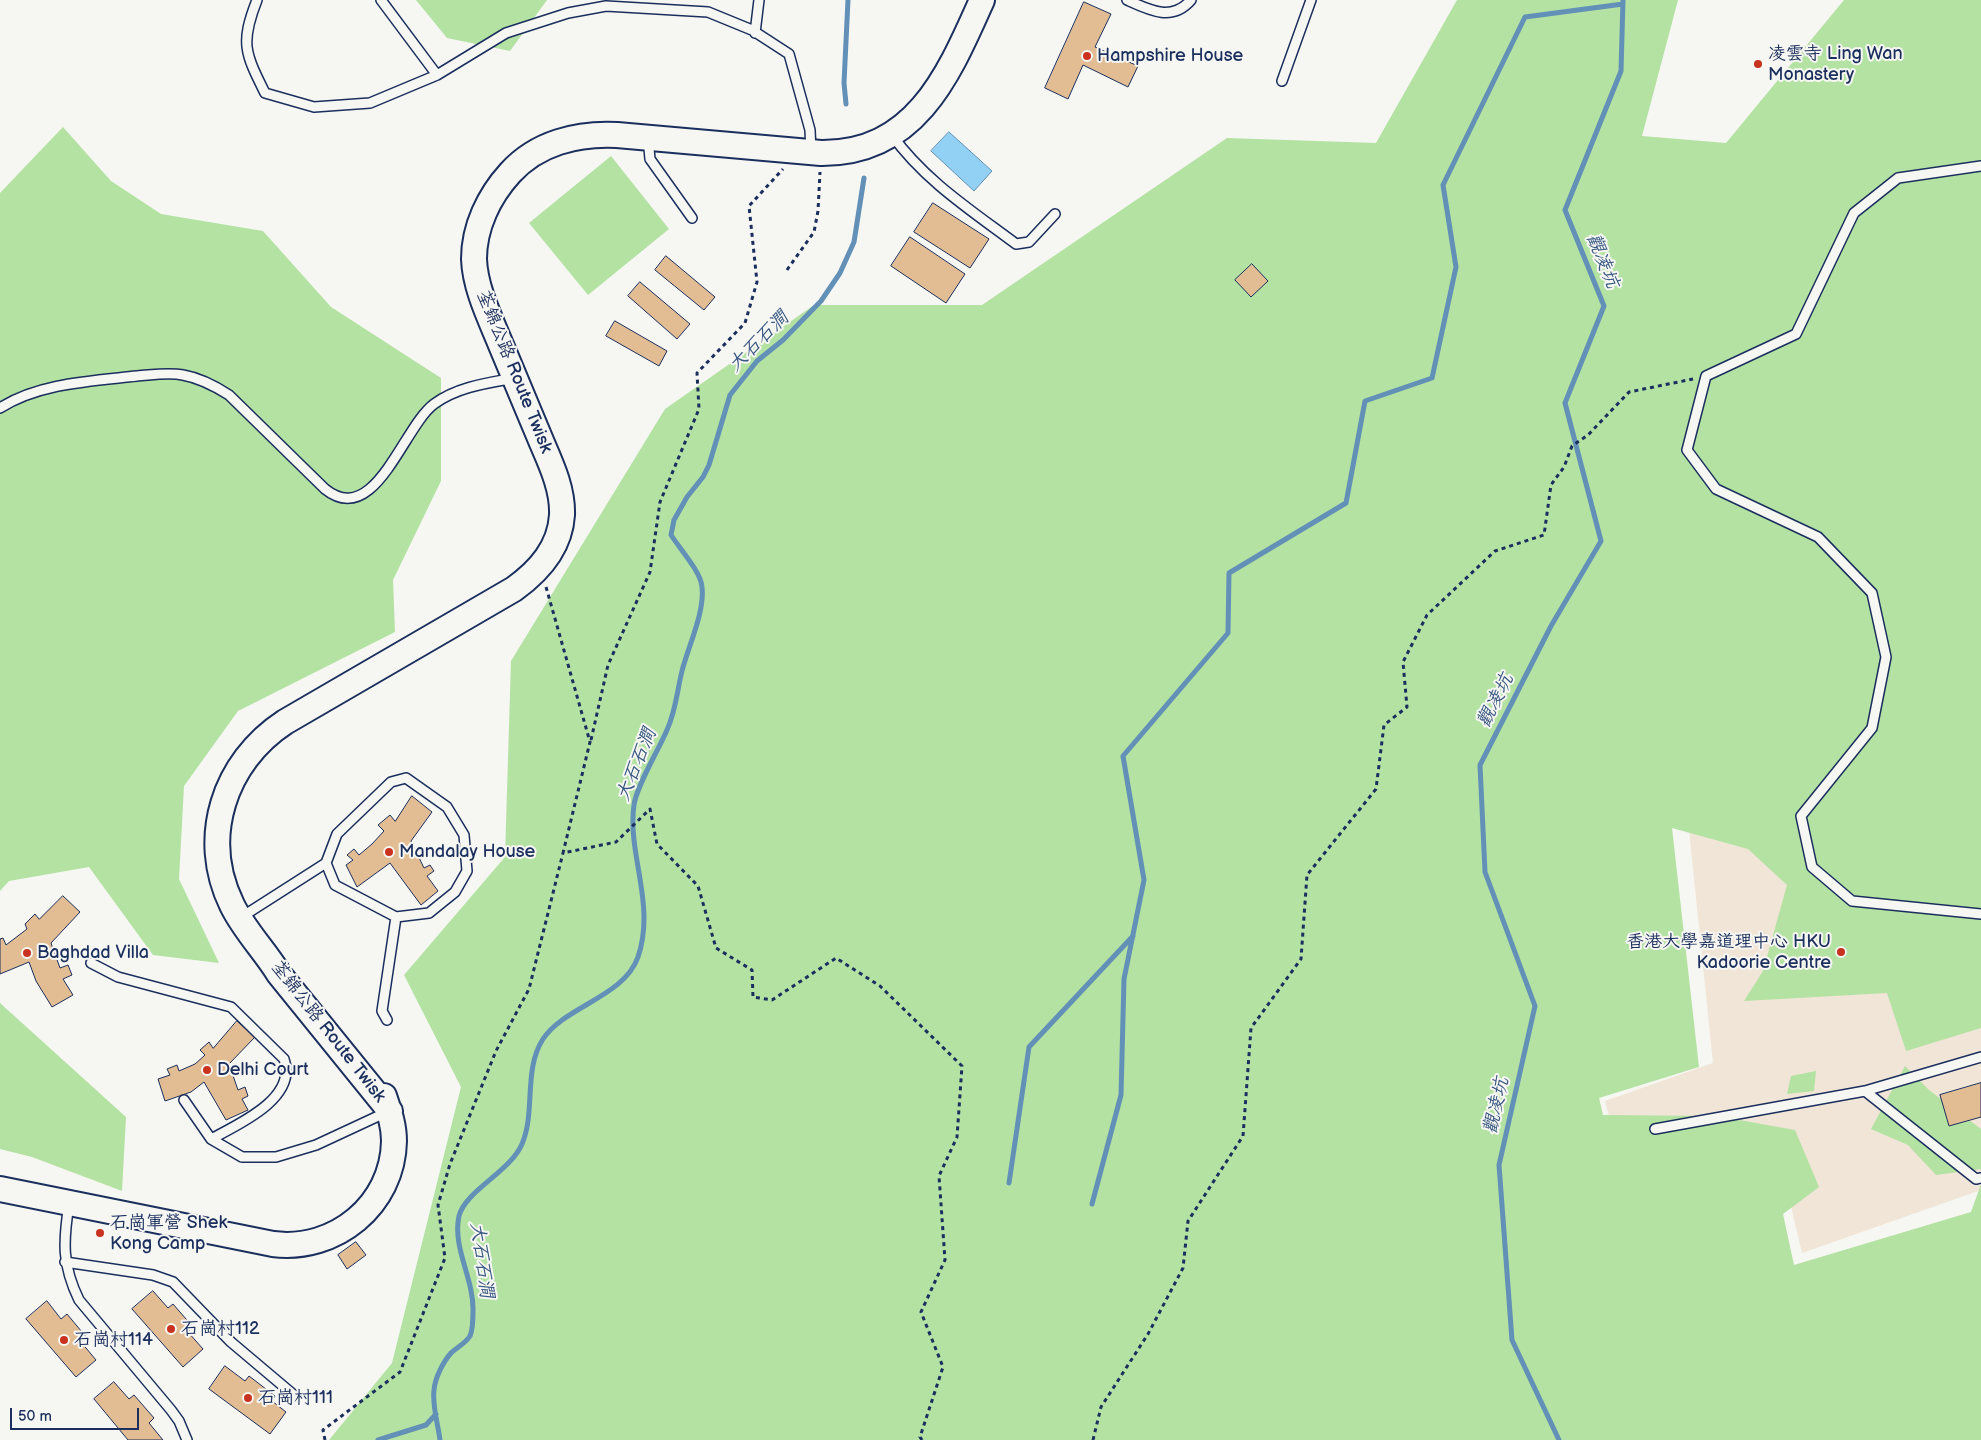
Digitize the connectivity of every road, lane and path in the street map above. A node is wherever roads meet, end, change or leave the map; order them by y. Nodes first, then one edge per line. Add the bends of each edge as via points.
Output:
1 (257, 0) edge
2 (382, 0) edge
3 (759, 0) edge
4 (982, 0) edge
5 (1127, 0) edge
6 (1191, 0) edge
7 (1311, 0) edge
8 (632, 4) edge
9 (755, 33) junction
10 (437, 76) junction
11 (1282, 81) dead end
12 (892, 135) junction
13 (648, 138) junction
14 (810, 153) junction
15 (1981, 166) edge
16 (1055, 214) dead end
17 (692, 218) dead end
18 (787, 270) dead end
19 (1706, 376) junction
20 (515, 378) junction
21 (0, 408) edge
22 (540, 568) junction
23 (590, 742) junction
24 (563, 854) junction
25 (326, 862) junction
26 (1981, 914) edge
27 (396, 917) junction
28 (240, 918) junction
29 (91, 963) dead end
30 (387, 1020) dead end
31 (1981, 1057) edge
32 (1865, 1091) junction
33 (184, 1100) dead end
34 (390, 1111) junction
35 (1655, 1129) dead end
36 (211, 1139) junction
37 (1981, 1178) edge
38 (0, 1190) edge
39 (69, 1204) junction
40 (65, 1262) junction
41 (295, 1396) dead end
42 (187, 1440) edge
43 (325, 1440) edge
44 (922, 1440) edge
45 (1093, 1440) edge

1 - 10 lane via 246,27 248,60 265,93 314,107 370,103
2 - 10 lane
3 - 9 lane
4 - 12 main road, 荃錦公路 Route Twisk via 957,56 934,95 917,115
5 - 6 lane via 1148,10 1167,13 1181,9
7 - 11 lane
8 - 9 lane via 708,12
8 - 10 lane via 568,13 506,33
9 - 14 lane via 789,54 810,130
12 - 14 main road, 荃錦公路 Route Twisk via 855,150
12 - 16 lane via 909,159 934,182 1016,244 1028,242
13 - 14 main road, 荃錦公路 Route Twisk
13 - 17 lane via 647,154
13 - 20 main road, 荃錦公路 Route Twisk via 594,135 559,142 514,168 495,192 478,230 474,261 482,297
14 - 18 path via 818,211 814,232
14 - 23 path via 749,206 757,282 745,323 697,373 699,408 660,502 650,572 608,666
15 - 19 lane via 1898,178 1854,214 1796,334
19 - 26 lane via 1687,450 1716,489 1818,538 1872,593 1886,657 1872,728 1801,816 1812,867 1852,901
19 - 45 path via 1629,392 1588,435 1572,446 1564,467 1551,486 1544,535 1495,552 1427,615 1402,662 1407,708 1384,725 1376,788 1307,875 1301,959 1251,1028 1243,1136 1188,1221 1183,1268 1148,1334 1101,1408
20 - 21 lane via 466,388 436,402 423,415 373,486 362,496 348,499 336,497 325,489 236,401 210,384 190,376 171,373 74,384 39,392
20 - 22 main road, 荃錦公路 Route Twisk via 561,498 560,528
22 - 23 path
22 - 28 main road, 荃錦公路 Route Twisk via 505,595 285,722 250,751 226,792 219,832 220,872
23 - 24 path
24 - 43 path via 529,989 496,1051 450,1164 438,1205 445,1258 400,1372 323,1430
24 - 44 path via 616,842 650,809 657,844 698,886 716,948 752,970 753,997 772,1000 836,958 880,986 962,1066 957,1137 939,1176 945,1260 921,1312 943,1366 920,1436
25 - 27 lane via 335,885
25 - 27 lane via 337,834 391,782 406,778 447,808 464,835 467,871 455,892 429,913
25 - 28 lane
27 - 30 lane via 382,1011
28 - 34 main road, 荃錦公路 Route Twisk via 377,1080
29 - 36 lane via 118,977 232,1007 284,1058 287,1068 285,1081 276,1095 246,1120
31 - 32 lane
32 - 35 lane
32 - 37 lane via 1976,1179
33 - 36 lane
34 - 36 lane via 316,1145 276,1157 242,1157
34 - 39 main road, 荃錦公路 Route Twisk via 393,1153 378,1196 350,1226 313,1243 273,1244
38 - 39 main road, 荃錦公路 Route Twisk
39 - 40 lane via 64,1237
40 - 41 lane via 153,1275 173,1282 231,1342
40 - 42 lane via 70,1283 79,1300 179,1421

